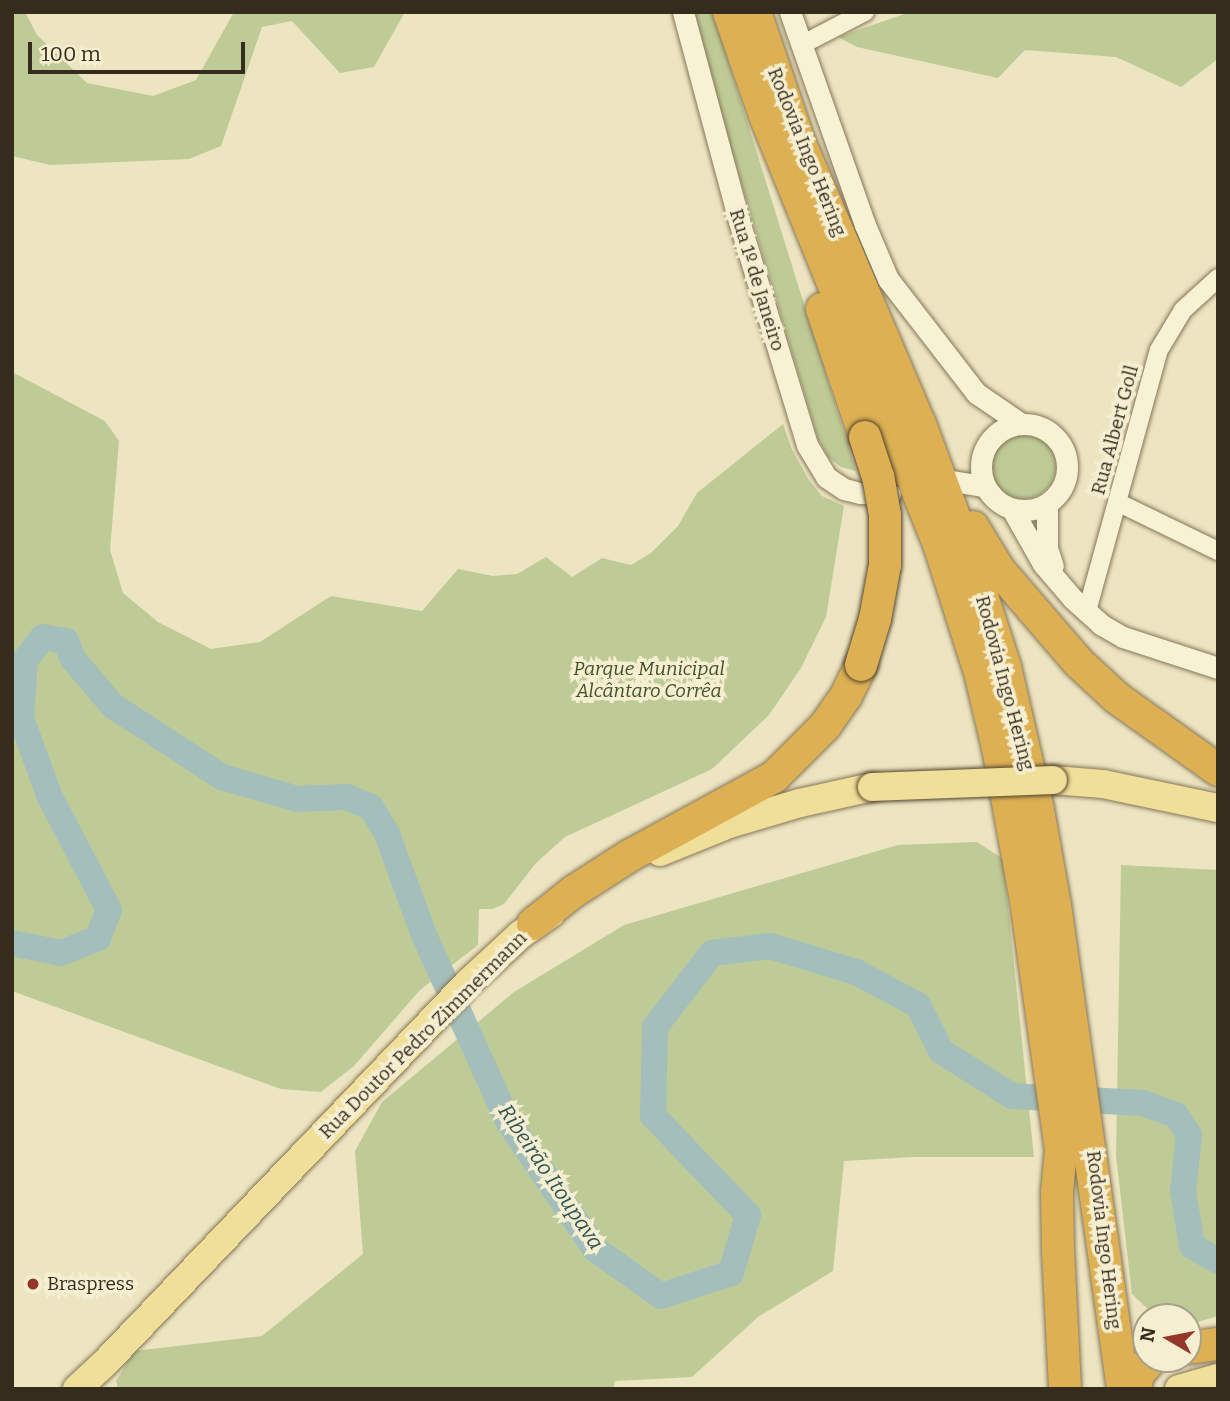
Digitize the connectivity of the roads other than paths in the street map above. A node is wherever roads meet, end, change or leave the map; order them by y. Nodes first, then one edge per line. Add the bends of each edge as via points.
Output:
1 (683, 12) edge
2 (790, 12) edge
3 (865, 12) edge
4 (738, 14) edge
5 (801, 45) junction
6 (1218, 278) edge
7 (976, 393) junction
8 (920, 424) junction
9 (1020, 424) junction
10 (984, 452) junction
11 (984, 486) junction
12 (890, 494) dead end
13 (1117, 502) junction
14 (1047, 504) junction
15 (1012, 509) junction
16 (1218, 551) edge
17 (1058, 582) junction
18 (1087, 611) junction
19 (1218, 668) edge
20 (1218, 770) edge
21 (1218, 808) edge
22 (533, 924) junction
23 (1058, 1012) junction
24 (1077, 1150) junction
25 (104, 1376) edge
26 (1218, 1378) edge
27 (77, 1389) edge
28 (1065, 1389) edge
29 (1123, 1389) edge
30 (1179, 1389) edge

1 - 12 street, Rua 1º de Janeiro via 739,221 807,445 826,477 844,489
2 - 5 street
3 - 5 street
4 - 8 highway, Rodovia Ingo Hering via 799,141
4 - 22 highway, bridge via 775,189 837,348 878,477 885,515 885,565 875,619 846,696 825,726 774,777 629,856
4 - 23 highway, Rodovia Ingo Hering via 766,118 904,453 961,609 999,748
5 - 7 street via 864,225 888,279
6 - 13 street, Rua Albert Goll via 1182,310 1159,350
7 - 9 street
7 - 10 street
8 - 20 highway via 978,536 1043,624 1117,698
8 - 23 highway, Rodovia Ingo Hering via 1004,667 1038,810
9 - 10 street via 1002,429
9 - 14 street via 1045,429 1067,459 1063,485
10 - 11 street
10 - 11 street via 955,481
11 - 15 street
13 - 16 street
13 - 18 street, Rua Albert Goll
14 - 15 street
14 - 17 street via 1047,548
15 - 17 street
17 - 18 street
18 - 19 street via 1123,637
21 - 22 main road, Rua Doutor Pedro Zimmermann, bridge via 1103,783 1053,780 872,788 729,824 628,868
22 - 25 main road, Rua Doutor Pedro Zimmermann via 430,1021
23 - 24 highway, Rodovia Ingo Hering
24 - 28 highway via 1057,1192
24 - 29 highway, Rodovia Ingo Hering
25 - 27 main road, Rua Doutor Pedro Zimmermann
26 - 30 main road

